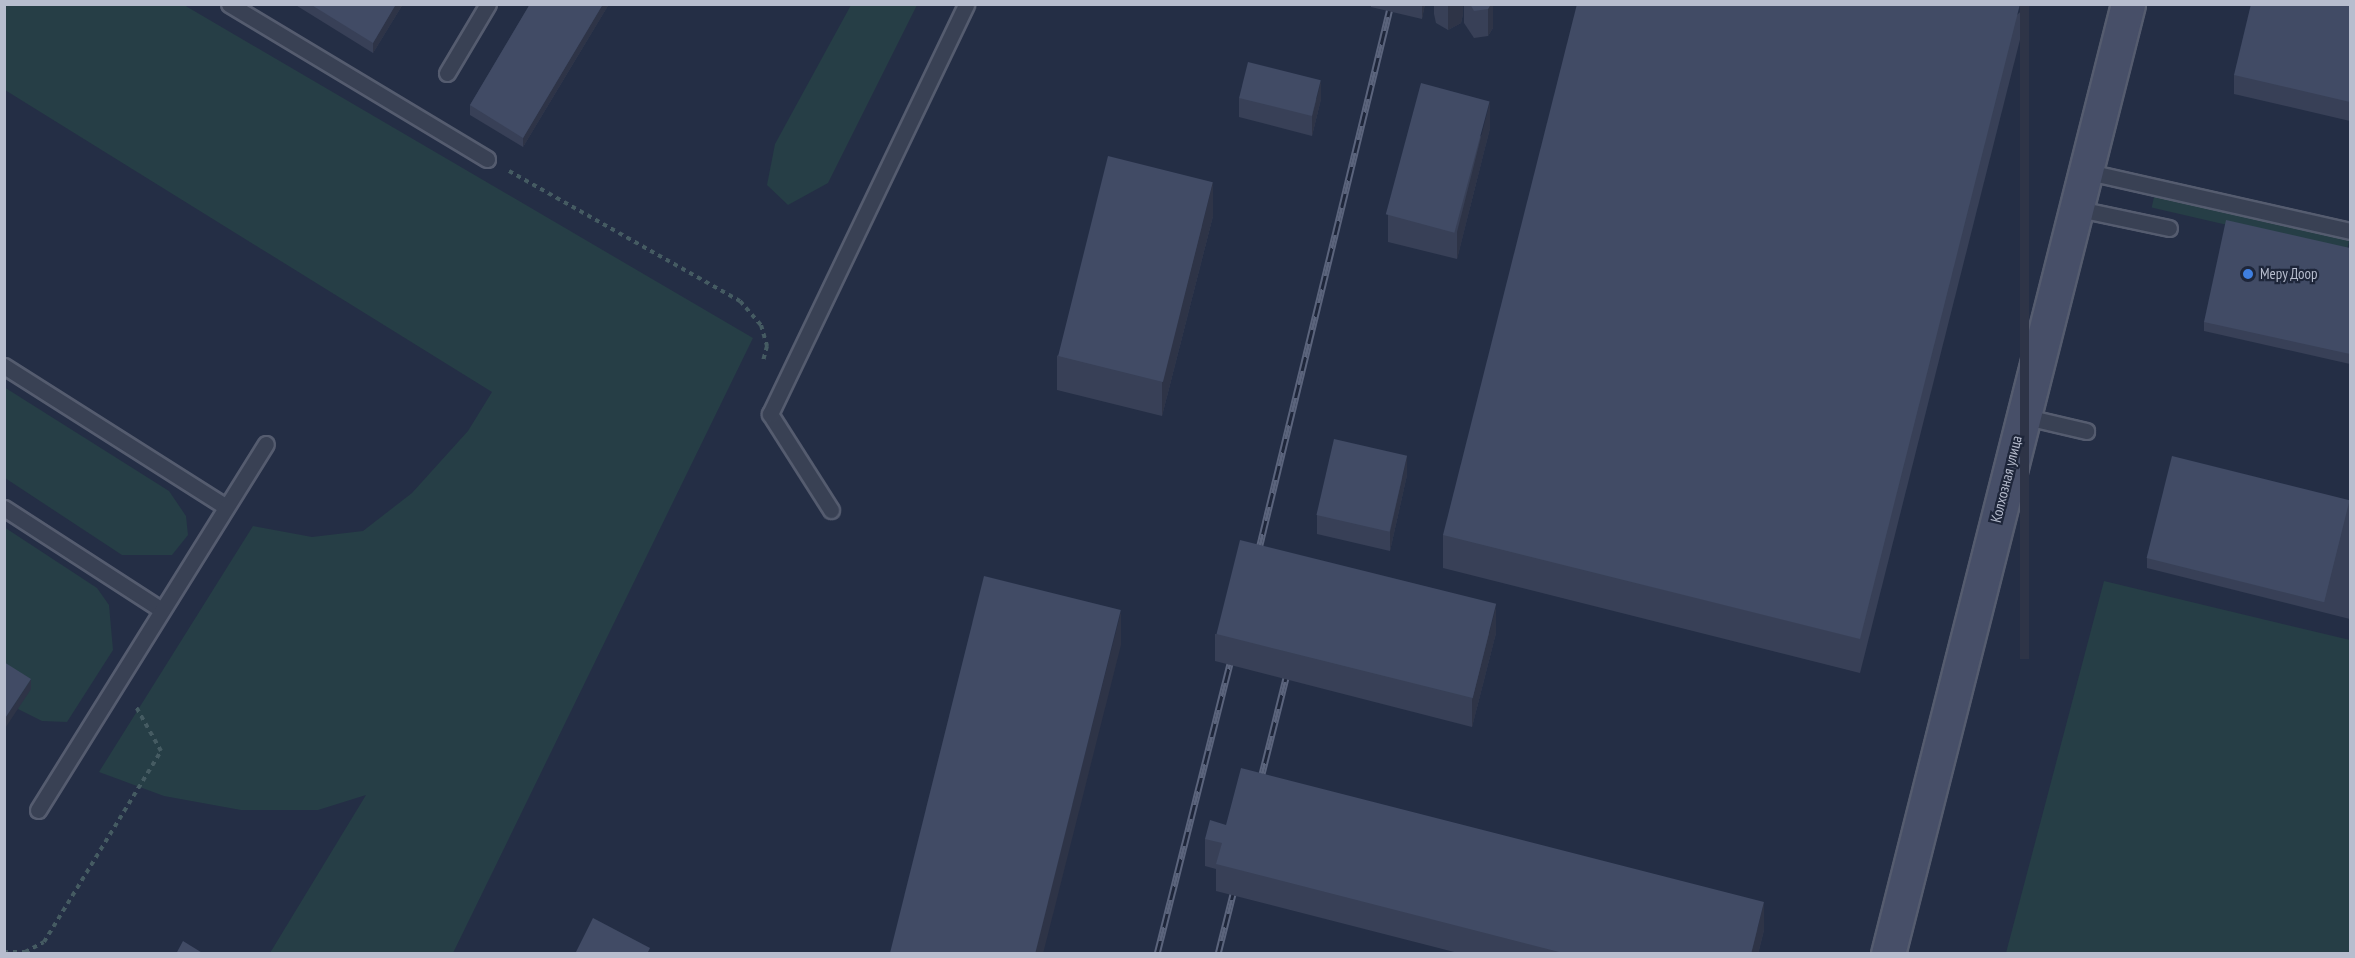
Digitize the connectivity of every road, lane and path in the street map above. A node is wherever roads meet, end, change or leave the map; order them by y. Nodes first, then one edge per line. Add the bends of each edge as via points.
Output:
1 (229, 4) edge
2 (488, 4) edge
3 (966, 4) edge
4 (2128, 4) edge
5 (447, 73) dead end
6 (487, 159) joint
7 (2084, 171) junction
8 (2074, 208) junction
9 (2169, 228) dead end
10 (2350, 231) edge
11 (4, 366) edge
12 (761, 367) dead end
13 (2022, 416) junction
14 (2086, 431) dead end
15 (266, 444) dead end
16 (226, 507) junction
17 (4, 508) edge
18 (831, 510) dead end
19 (160, 609) junction
20 (116, 681) junction
21 (38, 810) dead end
22 (4, 952) edge
23 (1888, 954) edge

1 - 6 lane
2 - 5 lane
3 - 18 lane via 770,414
4 - 7 street, Колхозная улица
6 - 12 path via 740,301 761,325 767,346
7 - 8 street, Колхозная улица
7 - 10 lane
8 - 9 lane
8 - 13 street, Колхозная улица
11 - 16 lane
13 - 14 lane
13 - 23 street, Колхозная улица
15 - 16 lane
16 - 19 lane
17 - 19 lane
19 - 20 lane
20 - 21 lane
20 - 22 path via 145,717 161,751 44,942 25,952

